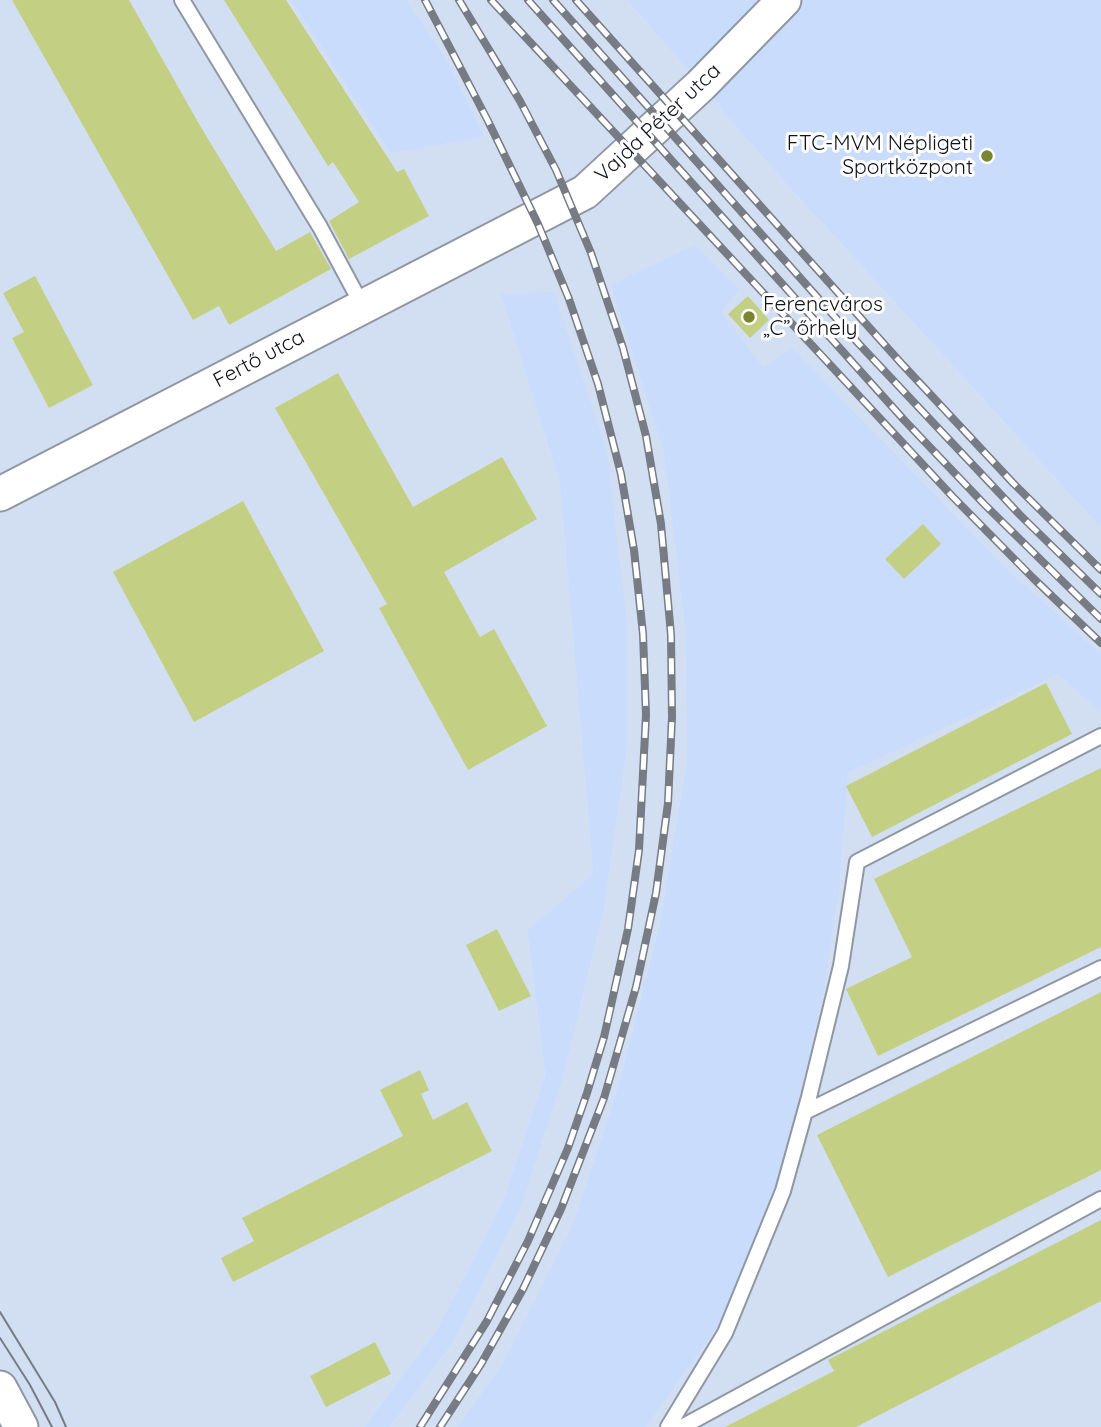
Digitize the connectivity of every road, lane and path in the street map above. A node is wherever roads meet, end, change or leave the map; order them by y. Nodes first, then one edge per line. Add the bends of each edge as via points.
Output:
1 (183, 0) edge
2 (783, 0) edge
3 (519, 227) joint
4 (362, 305) junction
5 (0, 494) edge
6 (1101, 736) edge
7 (1101, 968) edge
8 (805, 1112) junction
9 (1101, 1199) edge
10 (0, 1388) edge
11 (21, 1427) edge
12 (668, 1427) edge
13 (682, 1427) edge

1 - 4 lane via 320,226
2 - 3 street, Vajda Péter utca via 702,85 585,192
3 - 4 street, Fertő utca
4 - 5 street, Fertő utca
6 - 8 lane via 857,862 841,966
7 - 8 lane
8 - 12 lane via 783,1191 725,1333
9 - 13 lane
10 - 11 street

